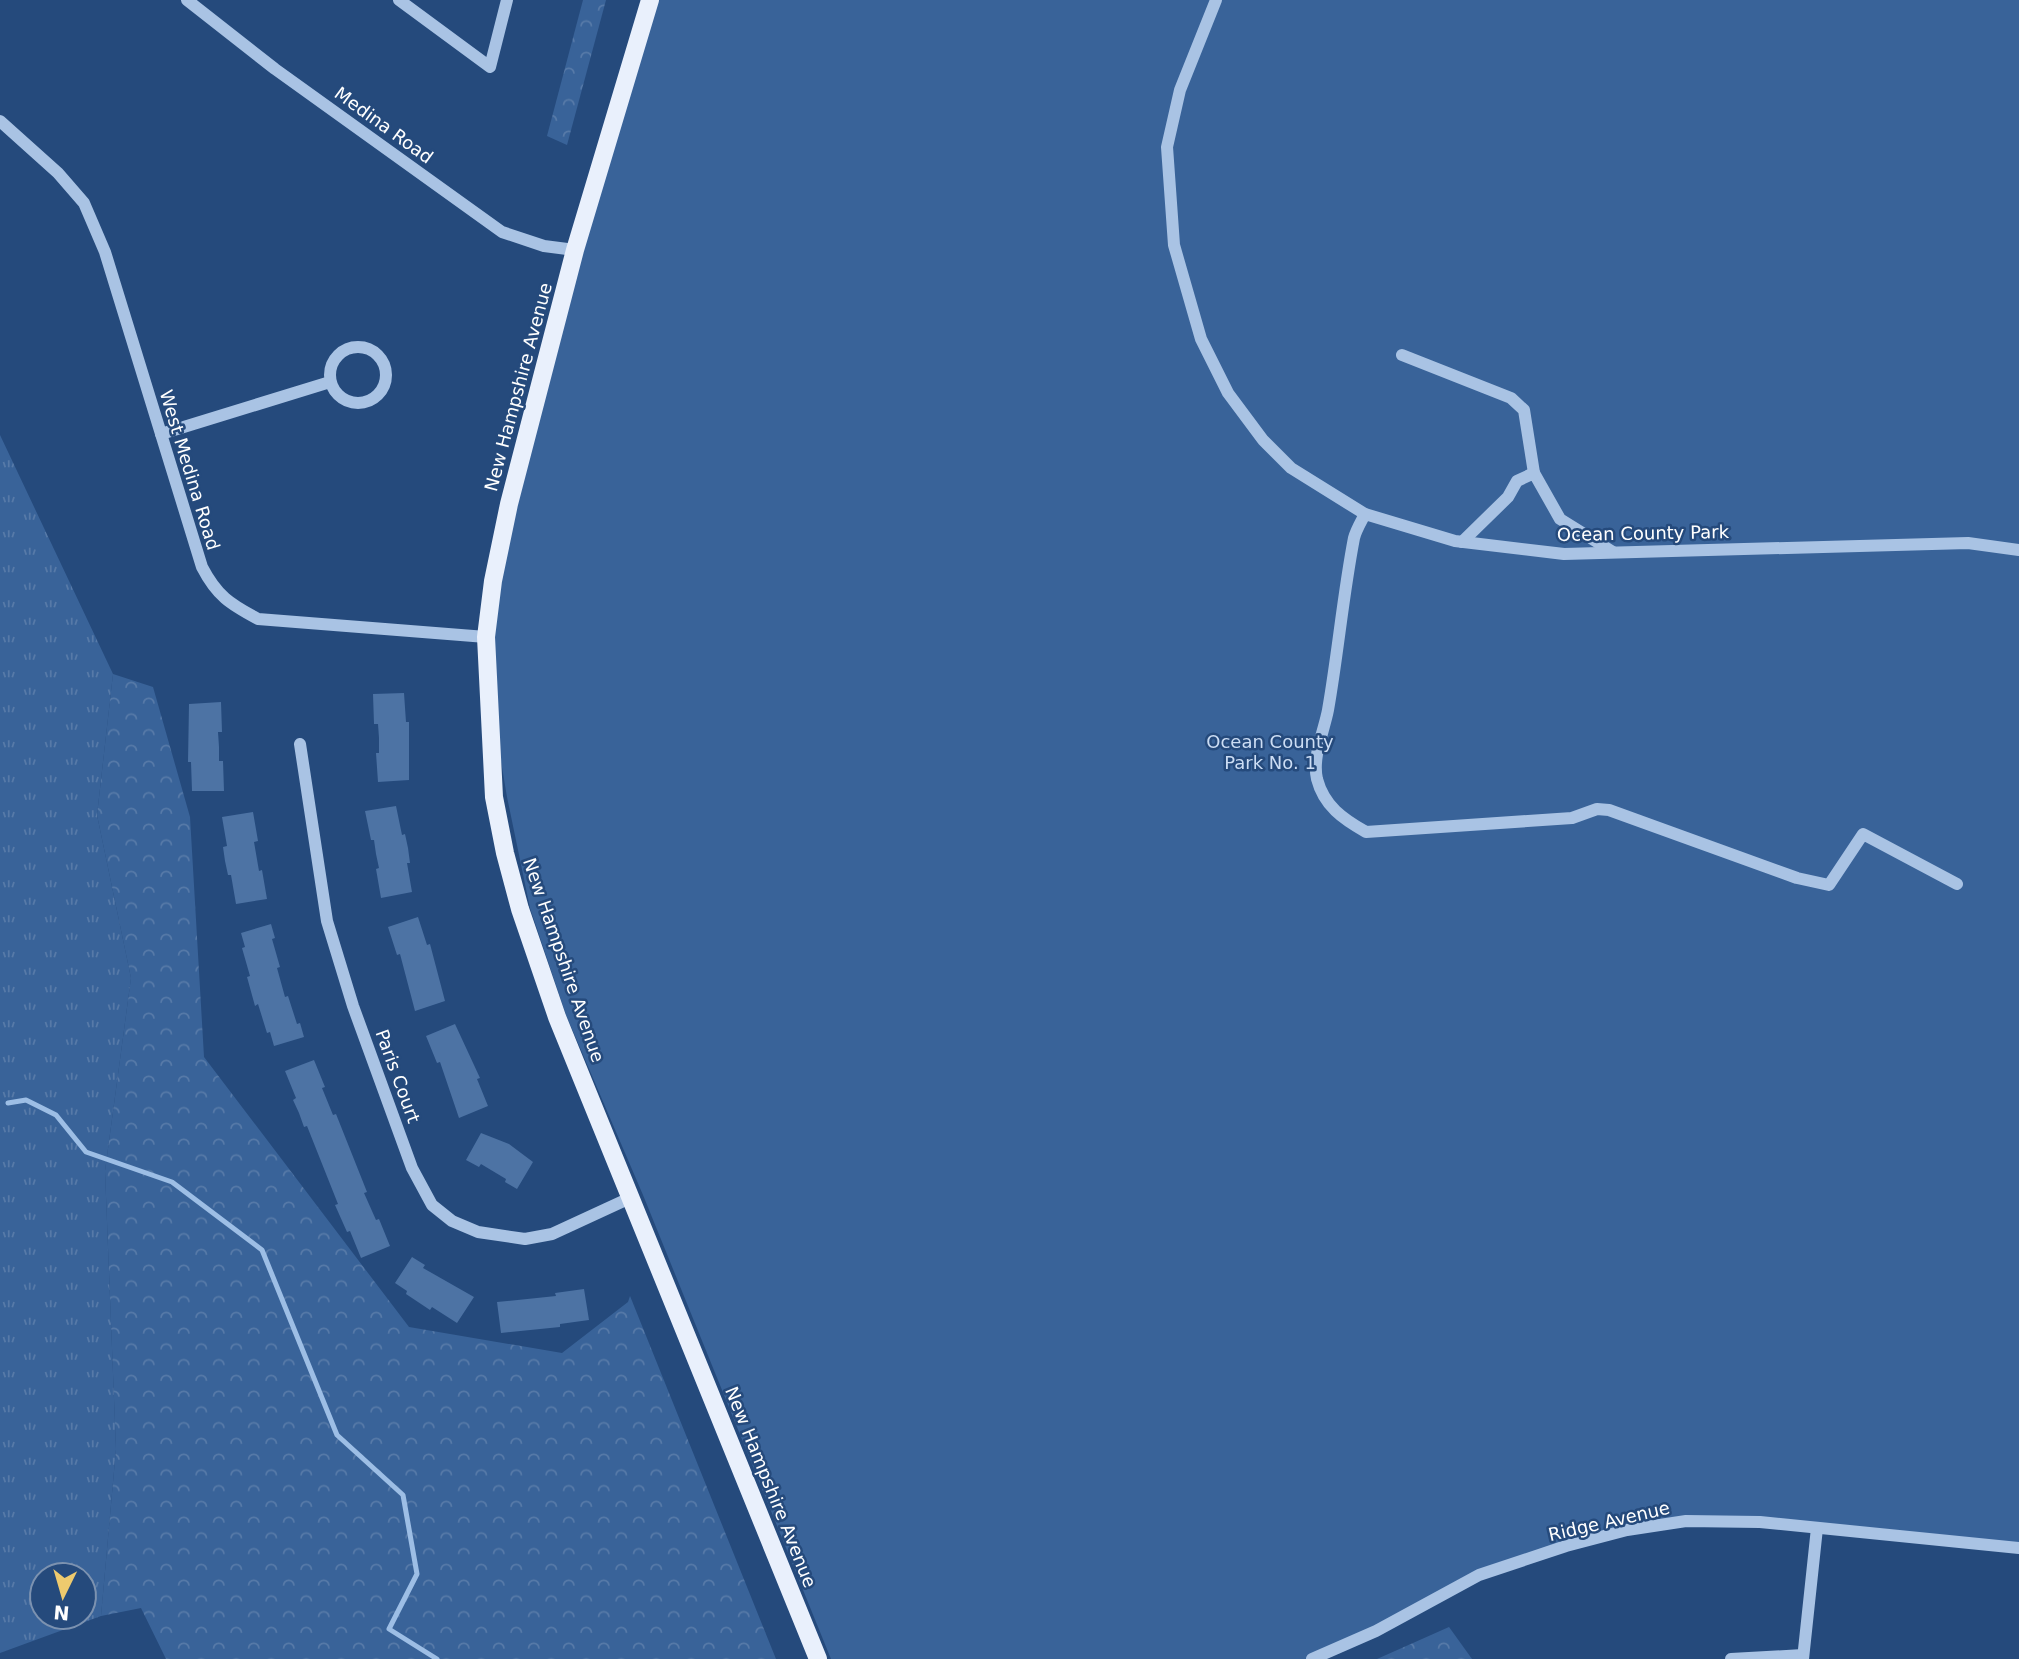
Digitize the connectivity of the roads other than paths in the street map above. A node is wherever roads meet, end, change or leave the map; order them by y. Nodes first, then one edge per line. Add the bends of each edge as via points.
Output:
1 (187, 0) edge
2 (400, 0) edge
3 (507, 0) edge
4 (650, 0) edge
5 (1216, 0) edge
6 (0, 121) edge
7 (575, 250) junction
8 (1402, 355) dead end
9 (330, 382) junction
10 (161, 434) junction
11 (1534, 472) junction
12 (1365, 514) junction
13 (1462, 542) junction
14 (2019, 550) edge
15 (1613, 552) junction
16 (486, 637) junction
17 (300, 744) dead end
18 (1957, 884) dead end
19 (631, 1198) junction
20 (1817, 1528) junction
21 (2019, 1548) edge
22 (1803, 1657) edge
23 (818, 1659) edge
24 (1312, 1659) edge
25 (1731, 1659) edge

1 - 7 street, Medina Road via 502,232 544,246
2 - 3 street via 490,67
4 - 7 main road, New Hampshire Avenue
5 - 12 street, Ocean County Park via 1180,90 1167,147 1174,245 1201,338 1228,393 1291,468
6 - 10 street, West Medina Road via 58,173 83,203 105,252
7 - 16 main road, New Hampshire Avenue via 509,504
8 - 11 street via 1511,398 1524,411
9 - 9 street via 337,395 365,403 378,396 386,383 387,368 380,355 367,347 352,346 338,354
9 - 10 street
10 - 16 street, West Medina Road via 202,567 229,603 258,619
11 - 13 street via 1517,481 1508,497
11 - 15 street via 1560,519
12 - 13 street, Ocean County Park
12 - 18 street via 1355,535 1316,775 1322,793 1340,818 1366,832 1572,818 1597,808 1829,885 1863,834
13 - 15 street, Ocean County Park via 1564,554
14 - 15 street, Ocean County Park via 1968,543
16 - 19 main road, New Hampshire Avenue via 494,797 505,853 557,1017
17 - 19 street, Paris Court via 327,921 412,1168 432,1205 452,1221 478,1232 525,1239 552,1234
19 - 23 main road, New Hampshire Avenue
20 - 21 street, Ridge Avenue
20 - 22 street
20 - 24 street, Ridge Avenue via 1686,1521 1566,1546 1479,1575 1377,1631
22 - 25 street

